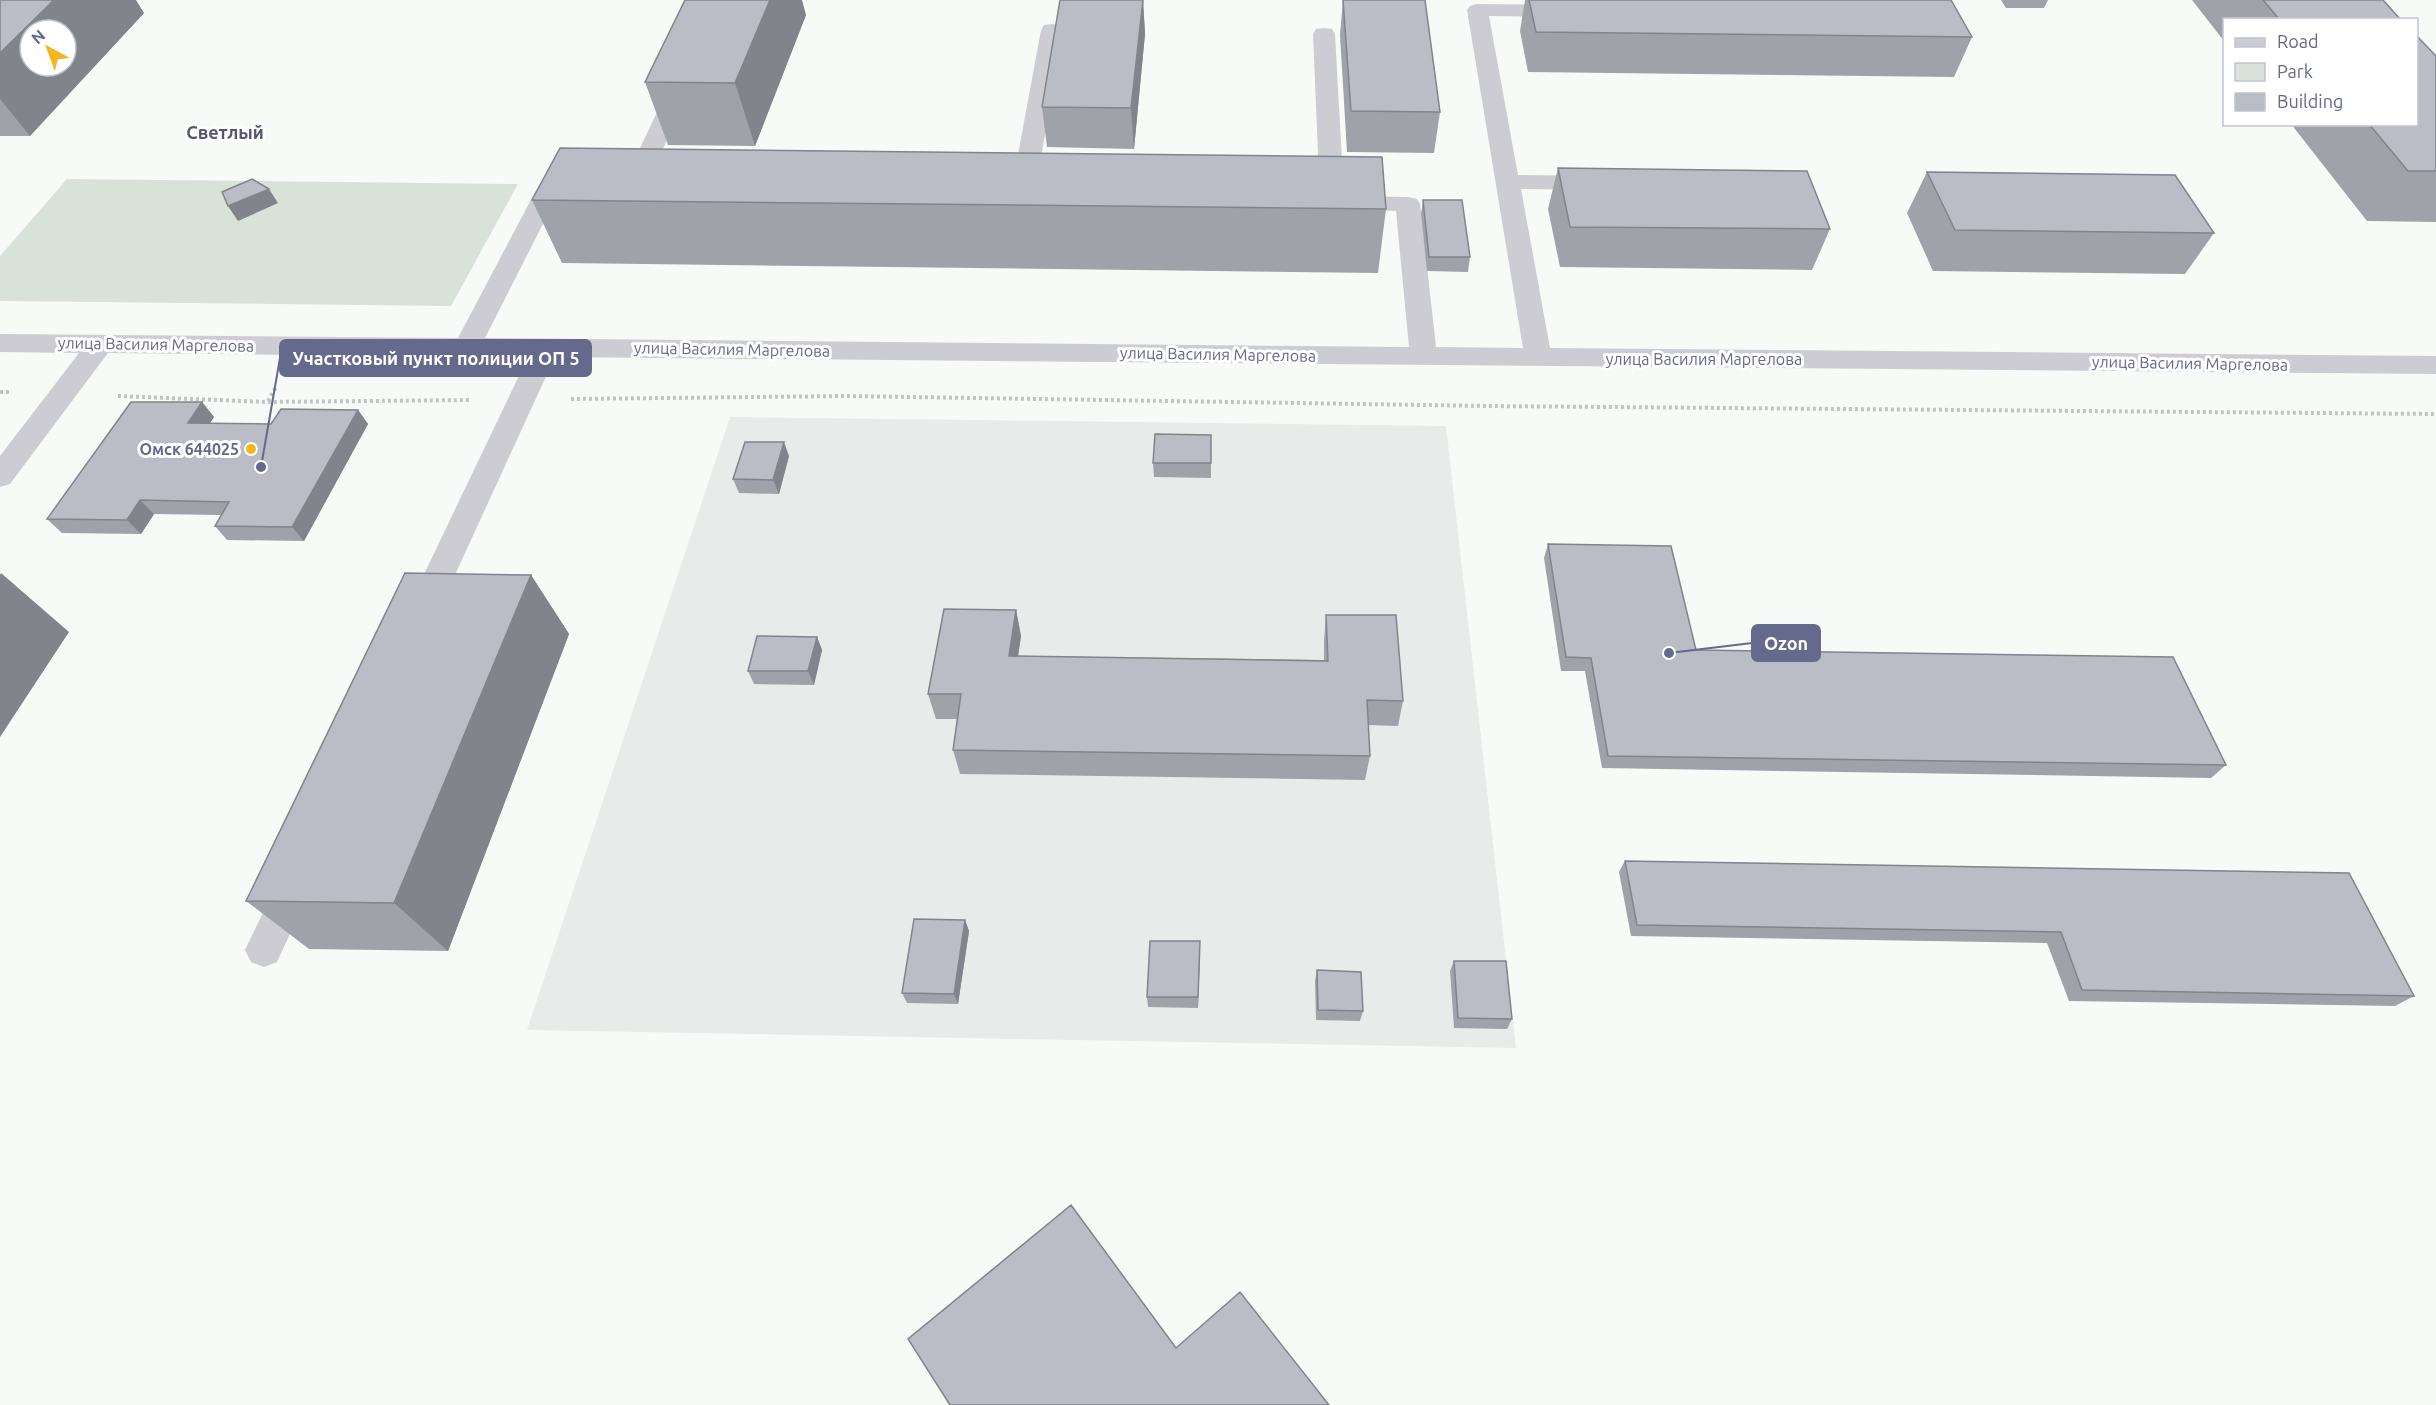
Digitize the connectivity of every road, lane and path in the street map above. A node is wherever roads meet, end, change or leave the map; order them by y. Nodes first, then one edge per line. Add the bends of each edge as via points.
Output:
1 (1593, 11) edge
2 (1052, 30) edge
3 (1324, 34) dead end
4 (689, 66) edge
5 (1507, 182) junction
6 (1622, 183) edge
7 (1022, 200) edge
8 (0, 343) edge
9 (101, 344) junction
10 (467, 347) junction
11 (546, 347) junction
12 (1423, 356) junction
13 (1538, 357) junction
14 (2436, 365) edge
15 (0, 392) edge
16 (63, 394) junction
17 (563, 399) dead end
18 (480, 400) dead end
19 (2436, 414) edge
20 (0, 477) edge
21 (410, 637) edge
22 (309, 853) edge
23 (264, 950) edge

1 - 5 street via 1477,10
2 - 7 street
3 - 12 street via 1320,203 1408,204
4 - 10 street via 621,195 546,194
5 - 6 street
5 - 13 street
8 - 9 street, улица Василия Маргелова
9 - 10 street, улица Василия Маргелова
9 - 16 street
10 - 11 street, улица Василия Маргелова
11 - 12 street, улица Василия Маргелова
11 - 21 street
12 - 13 street, улица Василия Маргелова
13 - 14 street, улица Василия Маргелова
15 - 16 path
16 - 18 path via 267,402
16 - 20 street
17 - 19 path via 846,396
22 - 23 street

